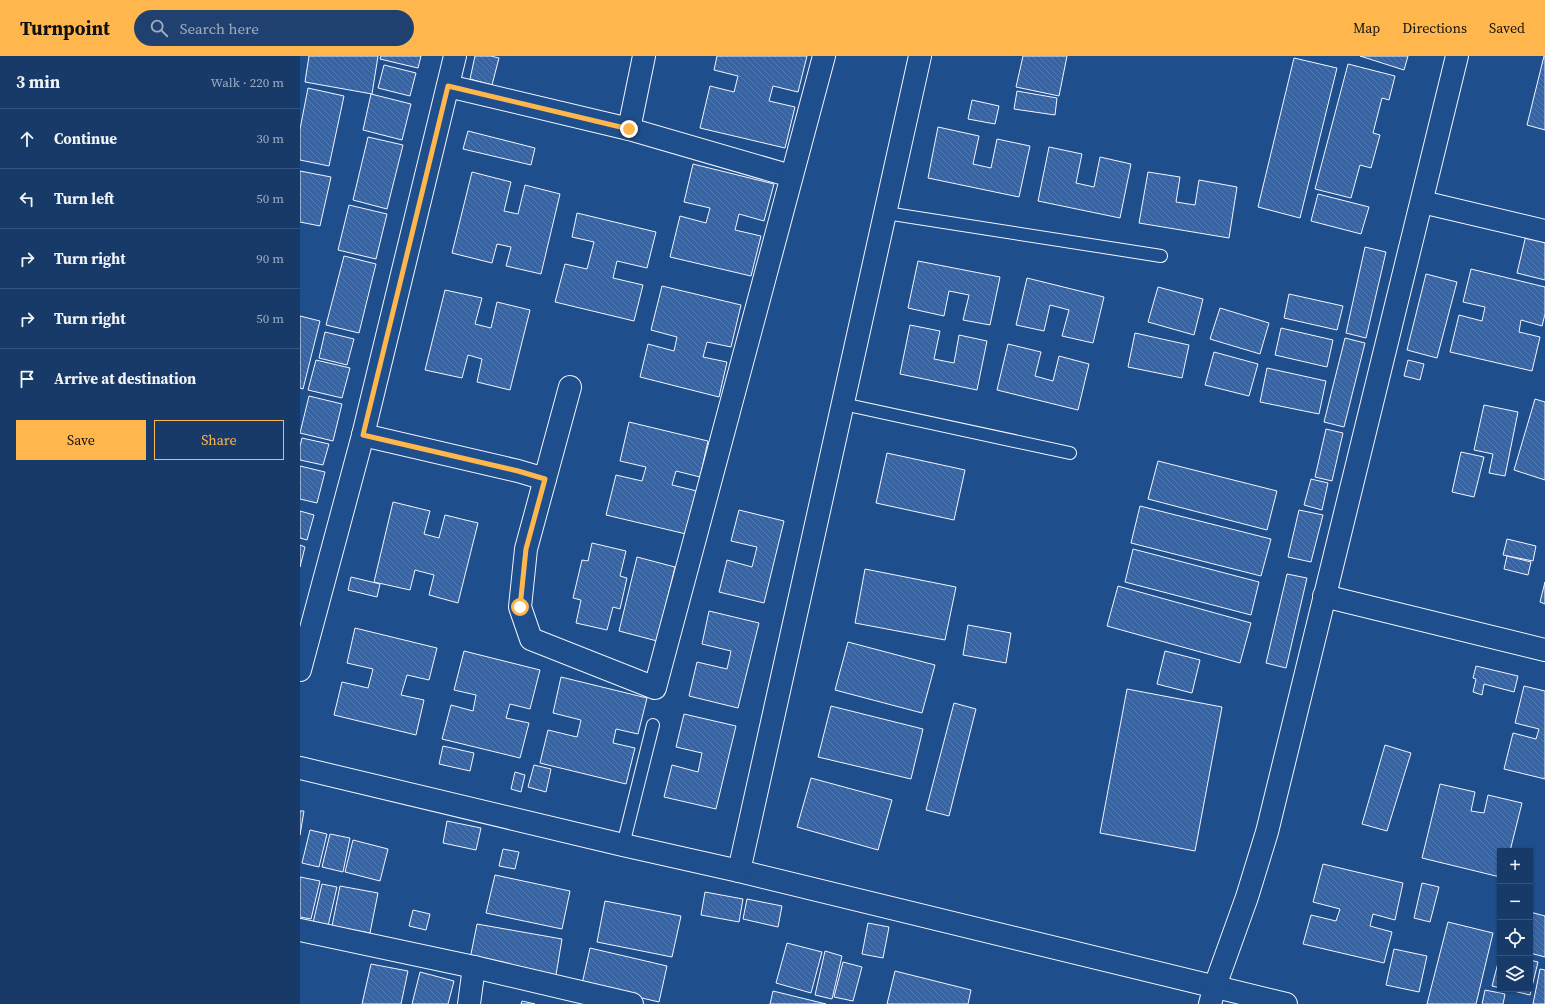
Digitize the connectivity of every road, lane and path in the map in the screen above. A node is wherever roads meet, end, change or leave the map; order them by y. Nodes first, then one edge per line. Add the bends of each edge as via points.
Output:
1 (455, 56) edge
2 (644, 56) edge
3 (824, 56) edge
4 (920, 56) edge
5 (1457, 56) edge
6 (448, 86) junction
7 (629, 129) junction
8 (792, 176) junction
9 (1422, 202) junction
10 (886, 213) junction
11 (1545, 231) edge
12 (1161, 256) dead end
13 (570, 387) dead end
14 (843, 404) junction
15 (363, 435) junction
16 (1070, 453) dead end
17 (545, 479) junction
18 (1324, 596) junction
19 (1545, 650) edge
20 (300, 670) edge
21 (653, 725) dead end
22 (300, 768) edge
23 (623, 845) junction
24 (739, 871) junction
25 (300, 930) edge
26 (474, 967) junction
27 (1212, 995) edge
28 (469, 1004) edge
29 (632, 1004) edge
30 (1286, 1004) edge

1 - 6 street
2 - 7 street
3 - 8 street
4 - 10 street
5 - 9 street
6 - 7 street
6 - 15 street
7 - 8 street
8 - 17 street via 655,688 531,639 520,607 526,549
9 - 11 street
9 - 18 street
10 - 12 lane
10 - 14 street
13 - 17 street
14 - 16 lane
14 - 24 street
15 - 17 street
15 - 20 street
18 - 19 street
18 - 27 street via 1267,832
21 - 23 lane
22 - 23 street
23 - 24 street
24 - 27 street
25 - 26 street
26 - 28 street
26 - 29 street
27 - 30 street

